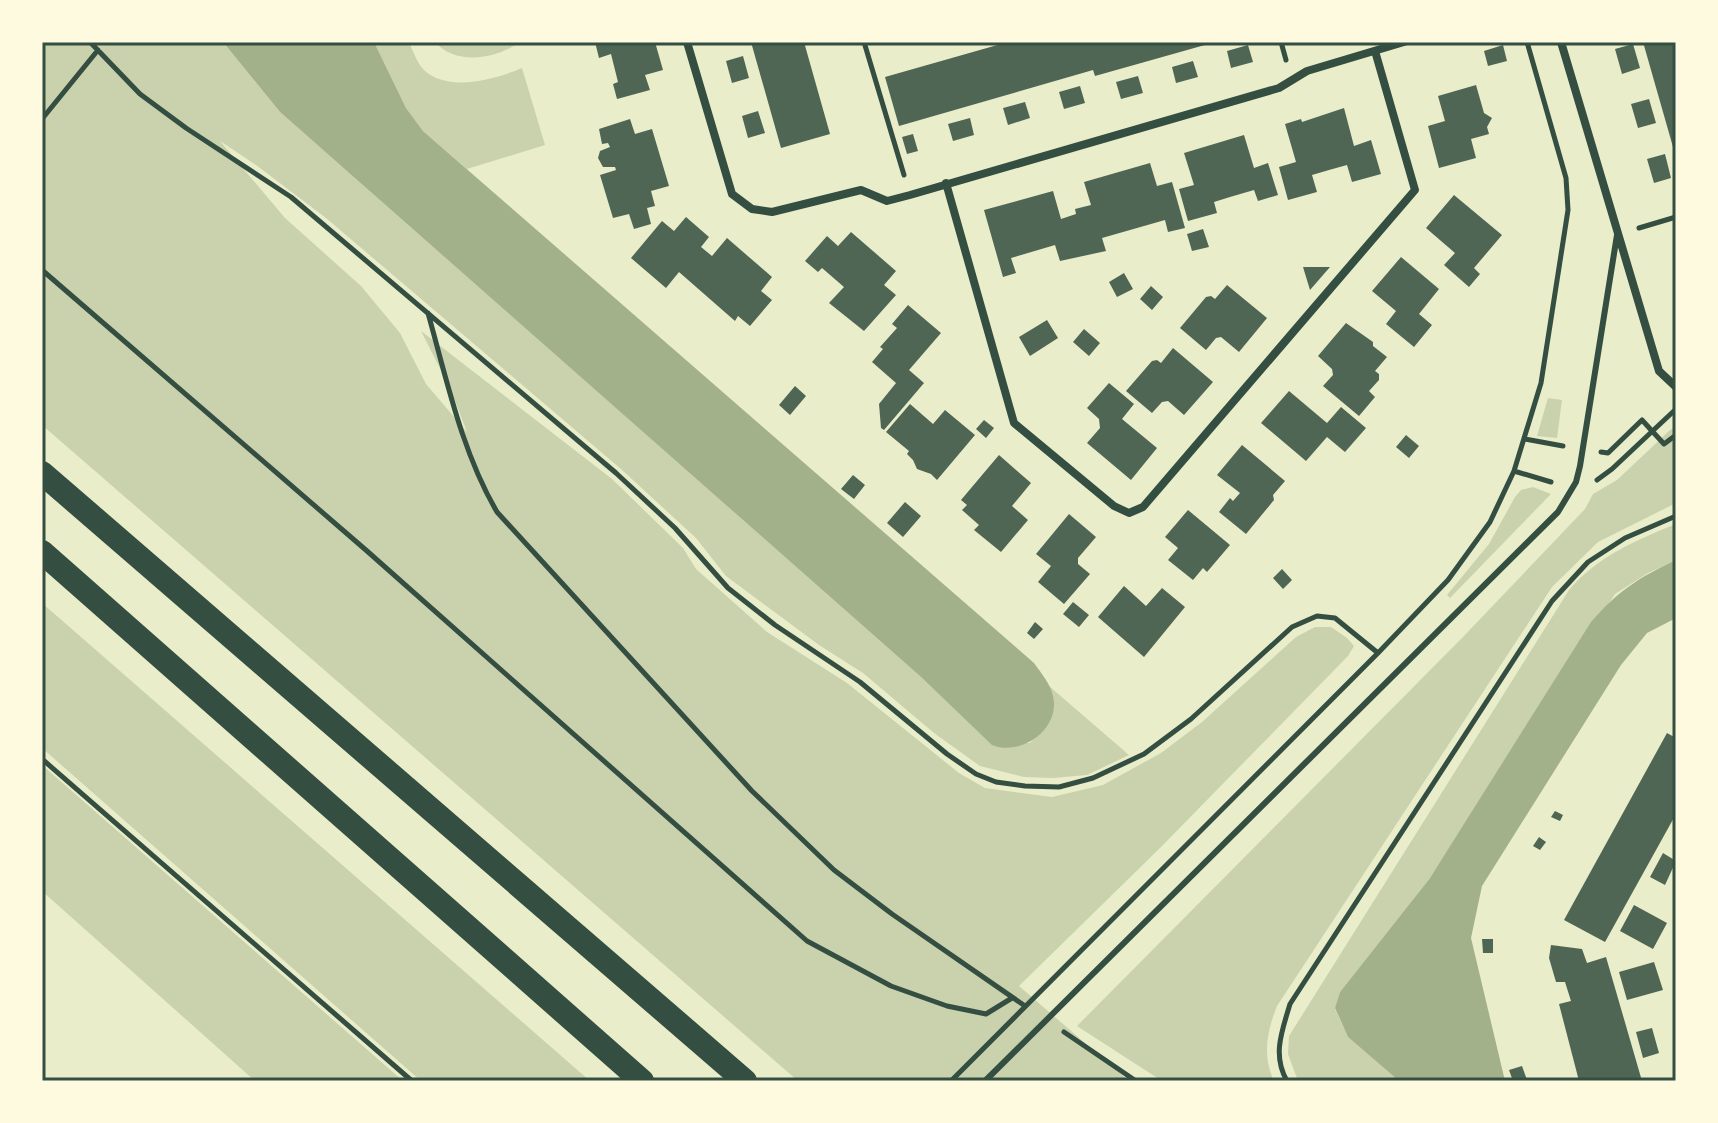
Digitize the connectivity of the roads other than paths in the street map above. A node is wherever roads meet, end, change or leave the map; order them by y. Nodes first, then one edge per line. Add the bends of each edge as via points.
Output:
1 (687, 42) edge
2 (1404, 42) edge
3 (1561, 42) edge
4 (1375, 51) junction
5 (946, 183) junction
6 (1617, 235) junction
7 (1676, 387) edge
8 (42, 473) edge
9 (42, 552) edge
10 (642, 1081) edge
11 (745, 1081) edge
12 (985, 1081) edge

1 - 5 street via 732,194 752,209 772,212 861,190 887,201
2 - 4 street
3 - 6 street
4 - 5 street via 1307,71 1279,88
4 - 5 street via 1415,190 1143,507 1129,513 1014,423
6 - 7 street via 1659,371
6 - 12 lane via 1580,466 1558,512
8 - 11 highway
9 - 10 highway

